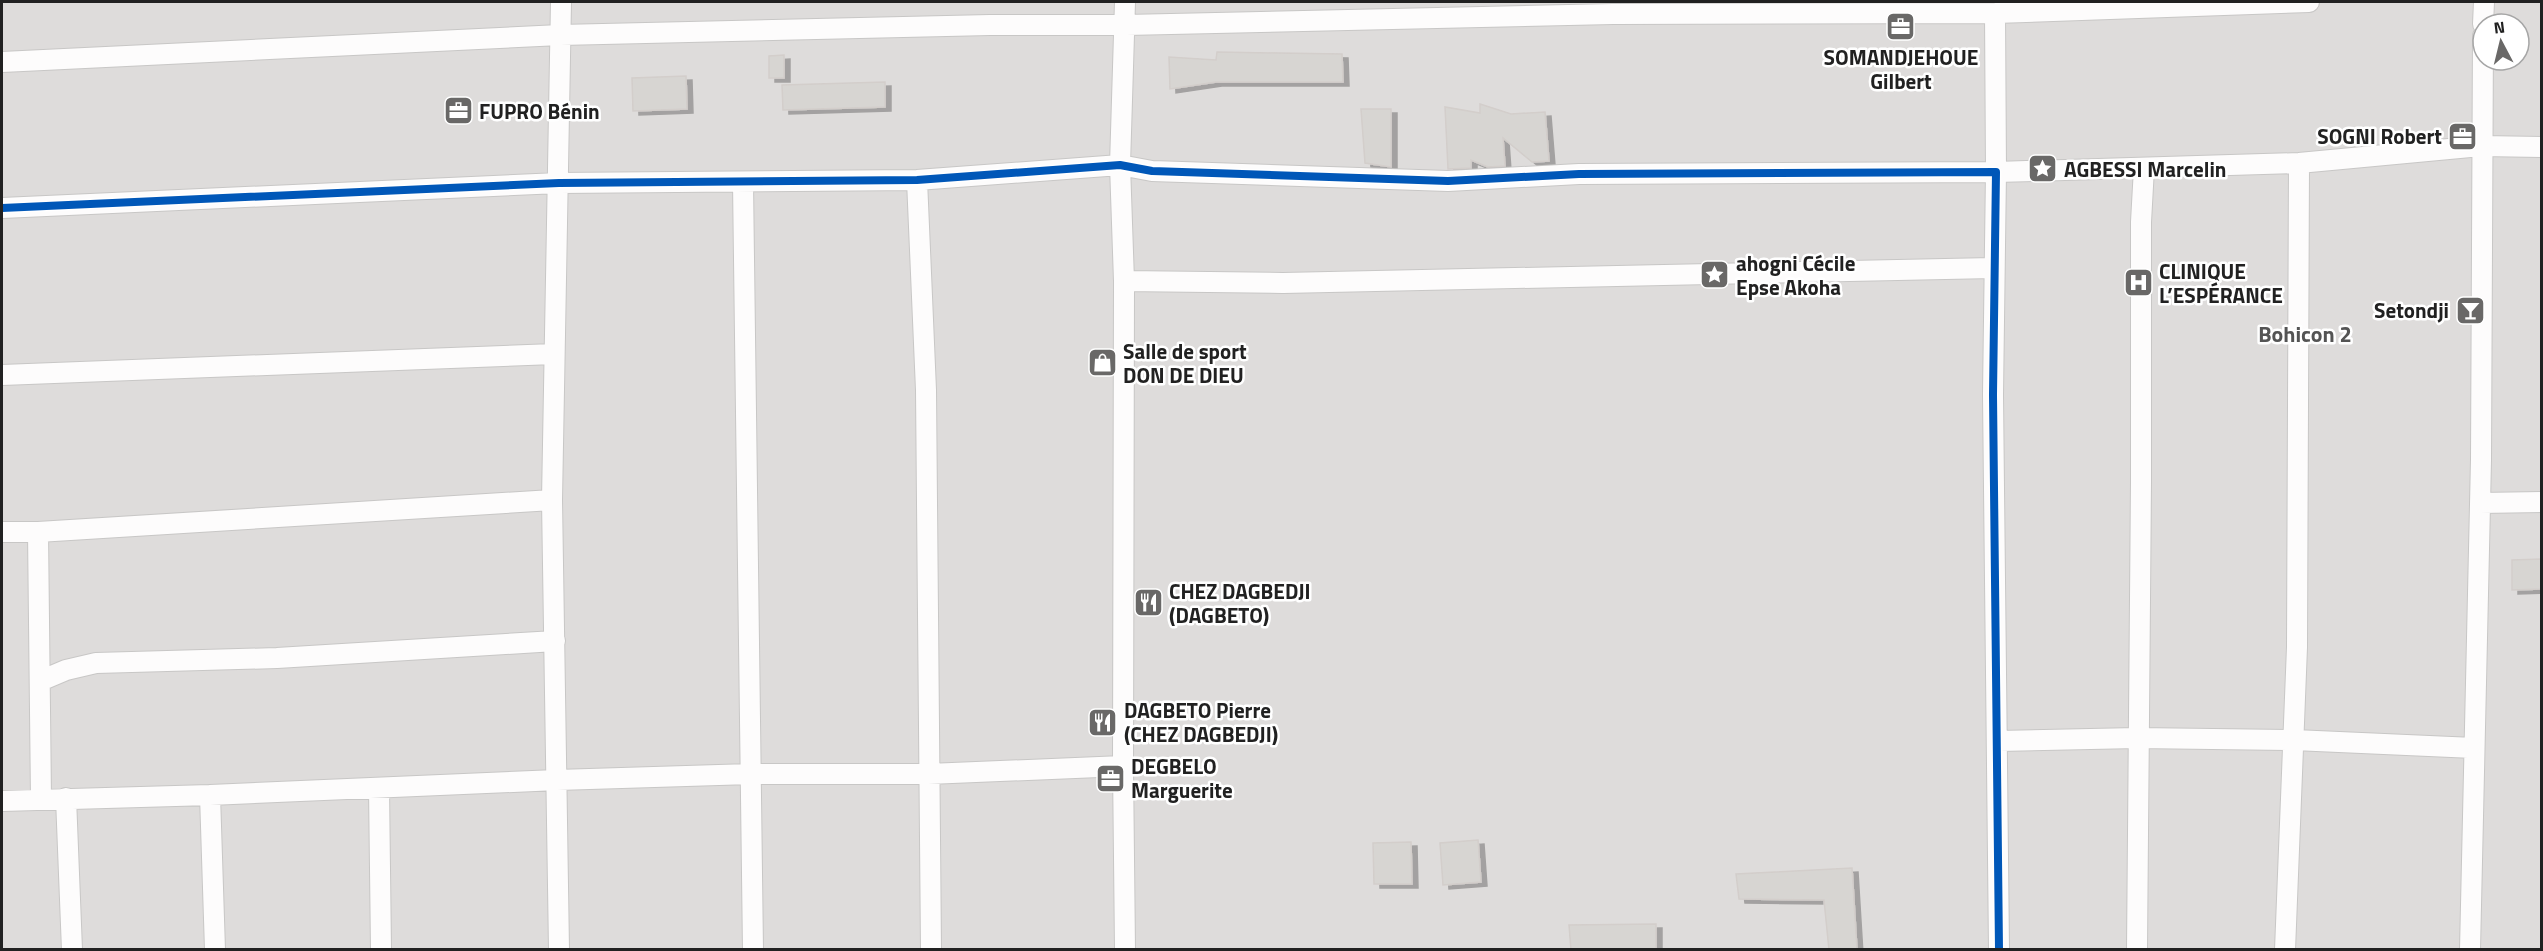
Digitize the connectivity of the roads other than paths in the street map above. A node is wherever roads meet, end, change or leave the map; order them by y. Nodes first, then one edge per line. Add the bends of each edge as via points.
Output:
1 (561, 2) edge
2 (1125, 2) edge
3 (2309, 2) edge
4 (1613, 8) edge
5 (1995, 14) junction
6 (1126, 25) junction
7 (560, 35) junction
8 (2, 62) edge
9 (2482, 72) edge
10 (2481, 146) junction
11 (2541, 147) edge
12 (2299, 163) junction
13 (1120, 165) junction
14 (2144, 168) junction
15 (1996, 172) junction
16 (917, 180) junction
17 (559, 183) junction
18 (743, 183) junction
19 (2, 208) edge
20 (1994, 268) junction
21 (1125, 281) junction
22 (554, 354) junction
23 (2, 375) edge
24 (552, 500) junction
25 (2541, 502) edge
26 (2480, 503) junction
27 (2, 532) edge
28 (38, 532) junction
29 (555, 641) junction
30 (40, 681) junction
31 (2137, 738) junction
32 (2294, 740) junction
33 (1998, 741) junction
34 (2474, 748) junction
35 (1123, 766) junction
36 (751, 774) junction
37 (928, 774) junction
38 (557, 780) junction
39 (379, 788) junction
40 (210, 795) junction
41 (66, 798) junction
42 (41, 799) junction
43 (2, 801) edge
44 (72, 950) edge
45 (215, 950) edge
46 (381, 950) edge
47 (559, 950) edge
48 (753, 950) edge
49 (931, 950) edge
50 (1125, 950) edge
51 (1999, 950) edge
52 (2137, 950) edge
53 (2285, 950) edge
54 (2470, 950) edge

1 - 7 street
2 - 6 street
3 - 5 street
4 - 5 street
4 - 6 street
5 - 15 street
6 - 7 street via 990,24
6 - 13 street
7 - 8 street
7 - 17 street
9 - 10 street
10 - 11 street
10 - 12 street
10 - 26 street
12 - 14 street
12 - 32 street
13 - 15 street via 1152,171 1448,181 1579,174
13 - 16 street
13 - 21 street
14 - 15 street
14 - 31 street
15 - 20 street
16 - 18 street
16 - 37 street via 926,390
17 - 18 street
17 - 19 street
17 - 22 street
18 - 36 street
20 - 21 street via 1283,283
20 - 33 street via 1994,636
21 - 35 street
22 - 23 street
22 - 24 street
24 - 28 street
24 - 29 street
25 - 26 street
26 - 34 street
27 - 28 street
28 - 30 street
29 - 30 street via 277,658 96,663
29 - 38 street
30 - 42 street
31 - 32 street
31 - 33 street
31 - 52 street
32 - 34 street
32 - 53 street
33 - 51 street
34 - 54 street
35 - 37 street
35 - 50 street
36 - 37 street
36 - 38 street
36 - 48 street
37 - 49 street
38 - 39 street
38 - 47 street
39 - 40 street
39 - 46 street
40 - 41 street
40 - 45 street
41 - 42 street
41 - 44 street
42 - 43 street

